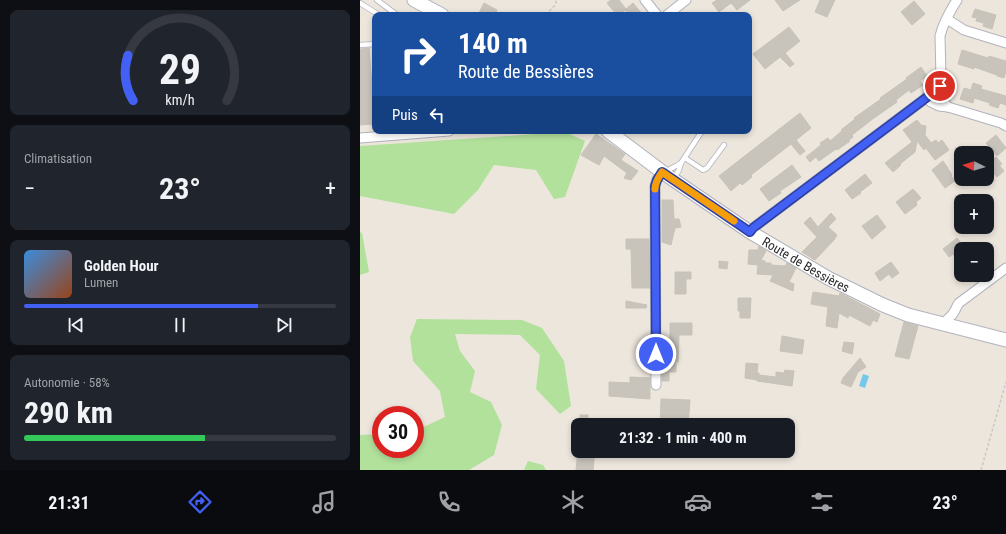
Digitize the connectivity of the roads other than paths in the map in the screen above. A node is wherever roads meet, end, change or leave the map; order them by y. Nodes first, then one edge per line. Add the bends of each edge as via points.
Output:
1 (377, 0) edge
2 (414, 0) edge
3 (645, 0) edge
4 (686, 0) edge
5 (957, 0) edge
6 (360, 3) edge
7 (374, 12) edge
8 (393, 12) edge
9 (436, 12) edge
10 (655, 12) edge
11 (671, 12) edge
12 (947, 19) junction
13 (1006, 43) edge
14 (372, 44) edge
15 (360, 45) edge
16 (938, 88) junction
17 (926, 98) junction
18 (948, 107) junction
19 (1006, 126) edge
20 (388, 134) edge
21 (612, 134) edge
22 (700, 134) edge
23 (360, 138) edge
24 (724, 145) dead end
25 (685, 158) junction
26 (681, 163) junction
27 (667, 175) junction
28 (750, 232) junction
29 (1006, 268) edge
30 (950, 326) junction
31 (1006, 340) edge
32 (656, 385) dead end

1 - 8 lane
2 - 9 main road
3 - 10 street
4 - 11 street
5 - 12 street
6 - 7 lane
12 - 13 street via 964,30
12 - 16 street via 940,36 941,79
14 - 15 lane
16 - 17 street
16 - 18 street
17 - 18 street via 939,106
17 - 28 street
18 - 19 street
20 - 23 street
21 - 27 main road, Route de Bessières
22 - 25 lane
24 - 25 lane via 703,170
25 - 26 lane
26 - 27 lane via 668,170
26 - 27 lane via 679,170
27 - 28 main road, Route de Bessières
27 - 32 street via 657,180 655,186
28 - 30 main road, Route de Bessières via 853,291 908,315
29 - 30 street via 959,303 946,320
30 - 31 main road, Route de Bessières

